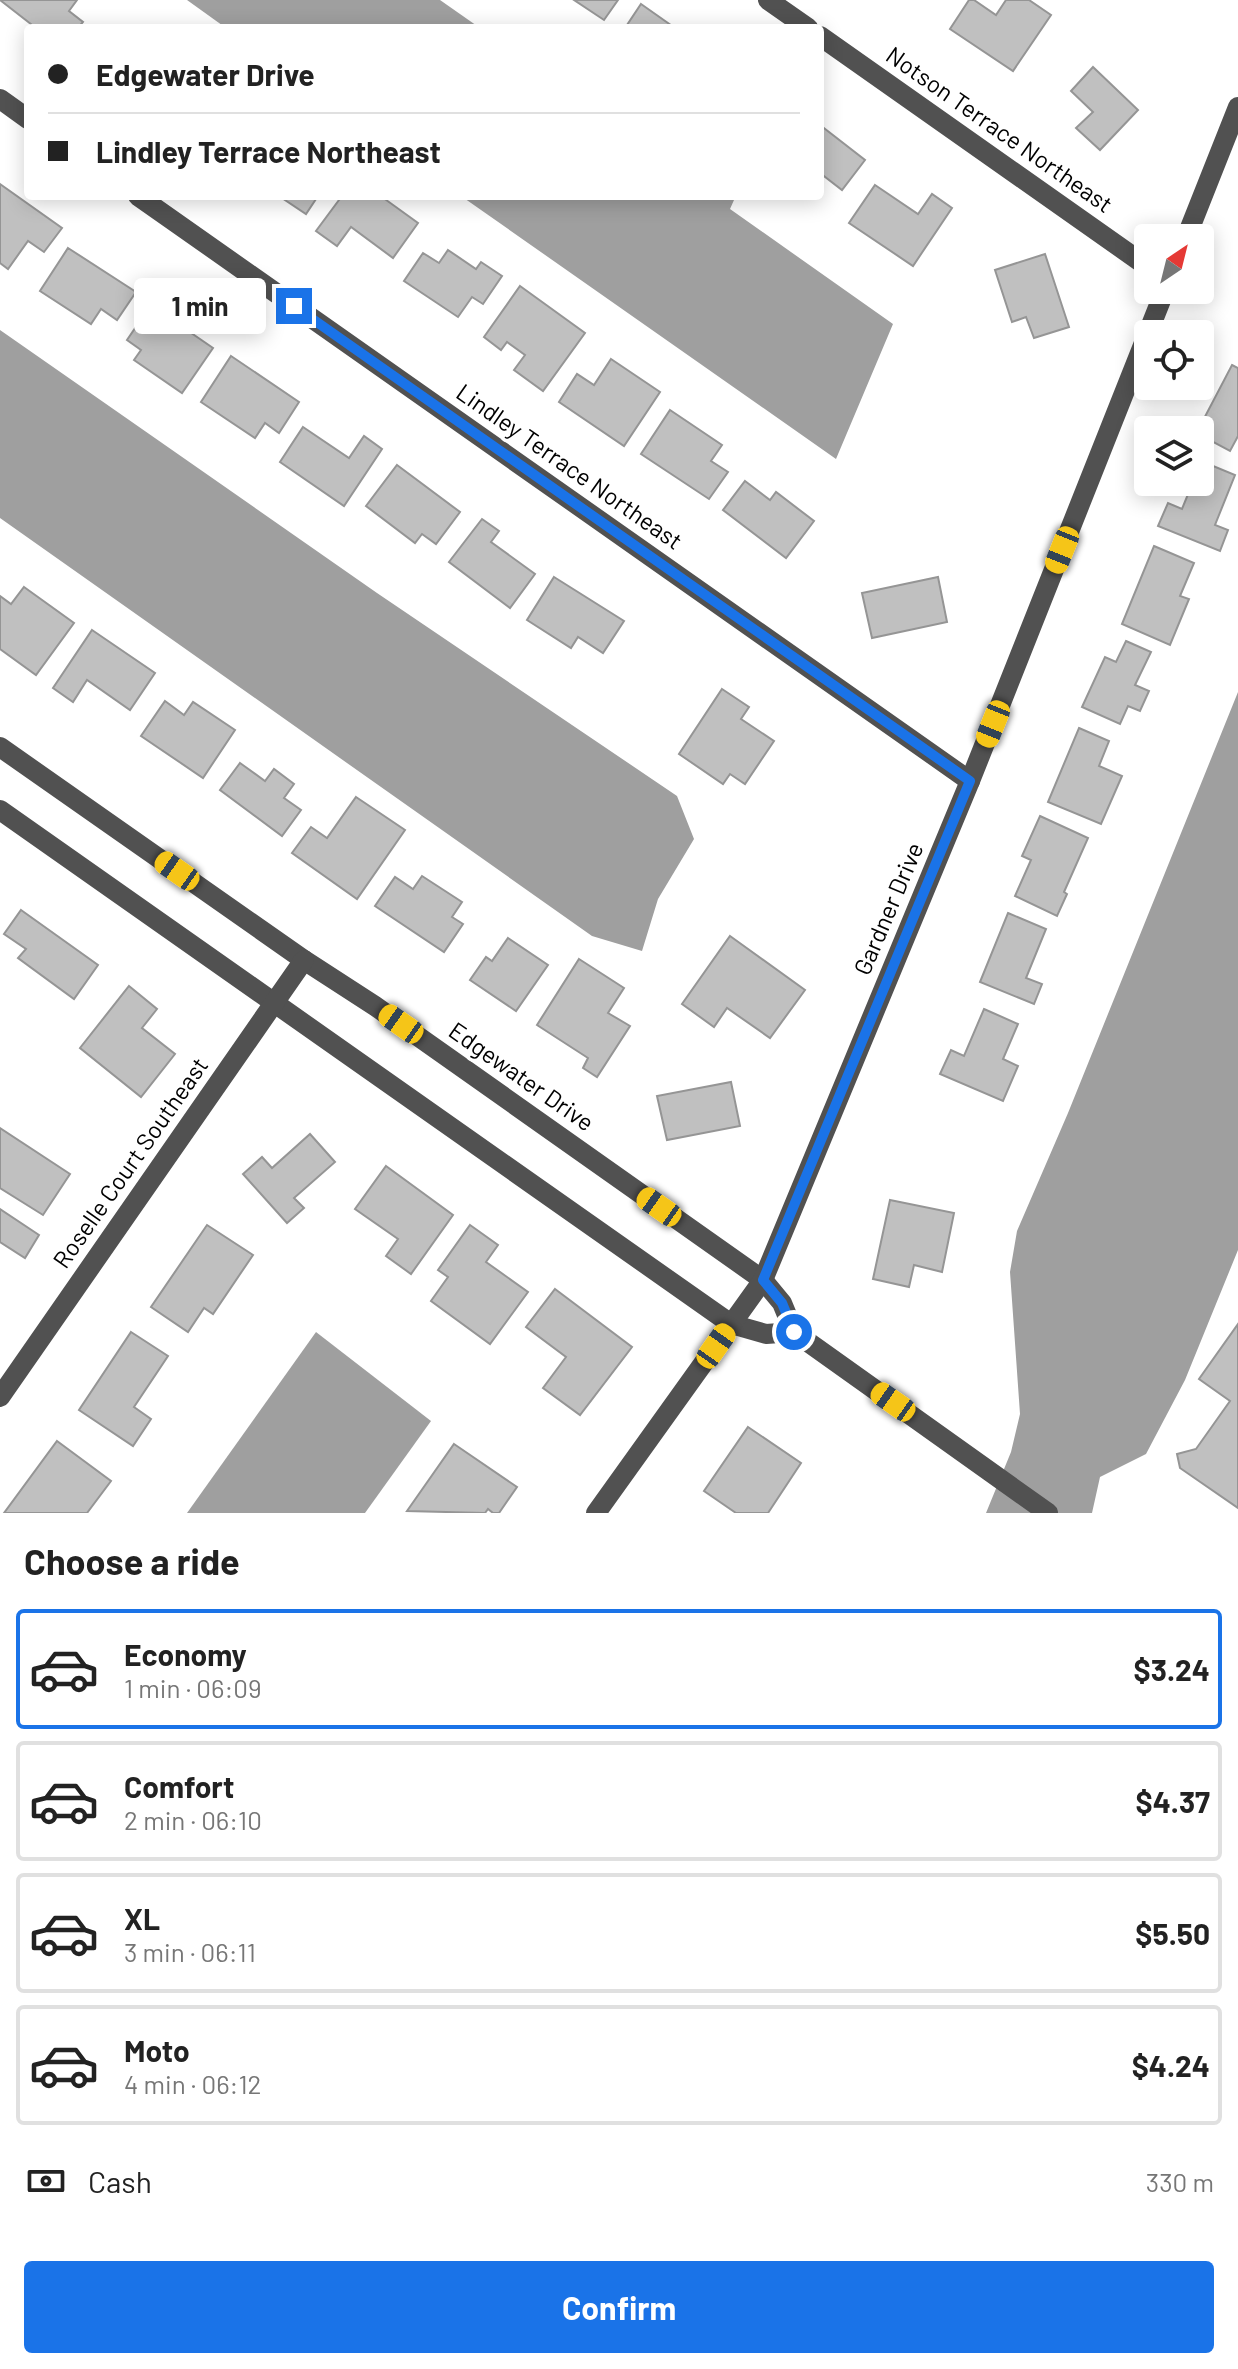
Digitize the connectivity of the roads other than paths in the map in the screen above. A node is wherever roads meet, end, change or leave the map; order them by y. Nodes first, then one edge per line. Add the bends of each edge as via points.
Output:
1 (768, 0) edge
2 (802, 24) edge
3 (824, 39) edge
4 (0, 99) edge
5 (1238, 107) edge
6 (24, 116) edge
7 (144, 200) edge
8 (1192, 224) edge
9 (1134, 257) edge
10 (1159, 304) edge
11 (0, 747) edge
12 (970, 781) junction
13 (0, 810) edge
14 (304, 960) junction
15 (274, 1003) junction
16 (763, 1280) junction
17 (731, 1324) junction
18 (794, 1332) junction
19 (0, 1397) edge
20 (596, 1513) edge
21 (1048, 1513) edge

1 - 2 street
3 - 9 street, Notson Terrace Northeast
4 - 6 street
5 - 8 street
7 - 12 street, Lindley Terrace Northeast
10 - 12 street, Gardner Drive
11 - 14 street, Edgewater Drive
12 - 16 street, Gardner Drive
13 - 15 street
14 - 15 street, Roselle Court Southeast
14 - 16 street, Edgewater Drive
15 - 17 street
15 - 19 street, Roselle Court Southeast
16 - 17 street, Gardner Drive
16 - 18 street, Edgewater Drive via 782,1303
17 - 18 street via 766,1334
17 - 20 street, Gardner Drive
18 - 21 street, Edgewater Drive

